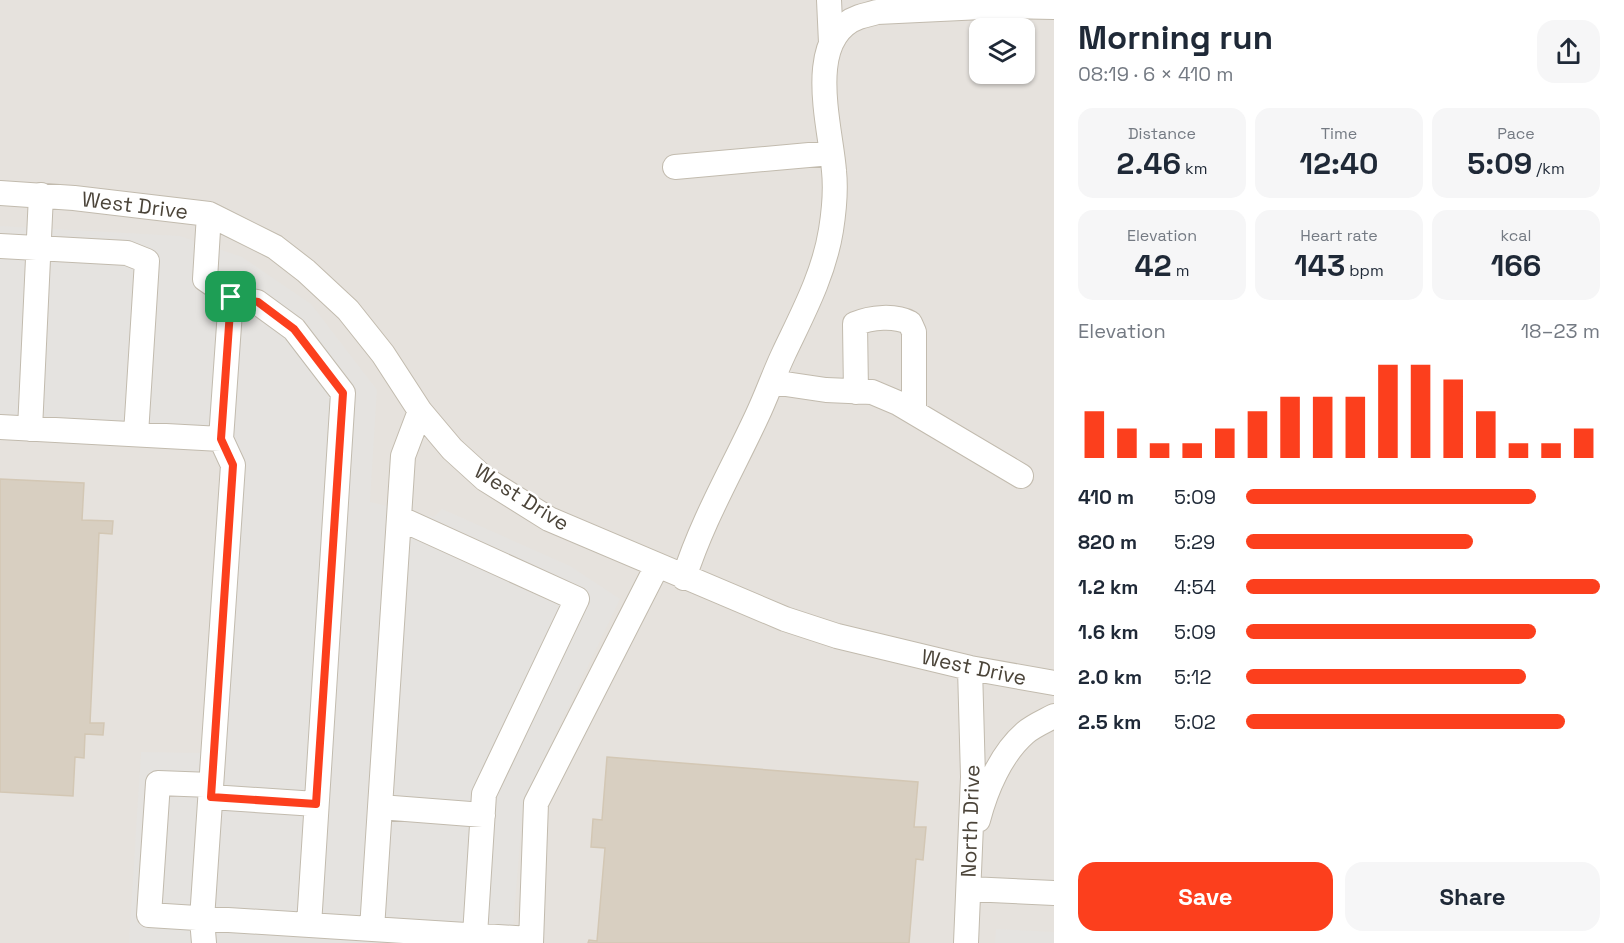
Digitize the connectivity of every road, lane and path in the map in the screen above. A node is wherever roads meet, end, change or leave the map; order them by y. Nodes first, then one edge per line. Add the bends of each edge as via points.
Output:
1 (829, 0) edge
2 (1054, 7) edge
3 (831, 43) junction
4 (831, 153) junction
5 (675, 167) dead end
6 (0, 193) edge
7 (41, 195) junction
8 (209, 214) junction
9 (0, 246) edge
10 (39, 248) junction
11 (231, 297) junction
12 (772, 382) junction
13 (856, 392) junction
14 (420, 411) junction
15 (914, 412) junction
16 (0, 428) edge
17 (30, 429) junction
18 (136, 434) junction
19 (221, 439) junction
20 (1021, 476) dead end
21 (399, 519) junction
22 (657, 566) junction
23 (684, 578) junction
24 (970, 668) junction
25 (1054, 683) edge
26 (1054, 716) edge
27 (211, 791) junction
28 (316, 804) junction
29 (380, 807) junction
30 (483, 814) junction
31 (969, 854) junction
32 (969, 890) junction
33 (1054, 893) edge
34 (202, 918) junction
35 (309, 925) junction
36 (372, 929) junction
37 (475, 935) junction
38 (531, 941) edge
39 (204, 943) edge
40 (966, 943) edge

1 - 3 street
2 - 3 street via 877,12 858,17
3 - 4 street via 824,68
4 - 5 street
4 - 12 street via 833,208 828,250
6 - 7 street, West Drive
7 - 8 street, West Drive
7 - 10 street
8 - 11 street via 205,279
8 - 14 street, West Drive via 275,247 348,310
9 - 10 street
10 - 17 street
10 - 18 street via 127,253 147,261
11 - 19 street
11 - 28 street via 258,302 294,329 343,393
12 - 13 street
12 - 23 street via 695,544
13 - 15 street via 872,392
13 - 15 street via 855,324 865,319 901,318 910,323 914,332
14 - 21 street via 403,456
14 - 22 street, West Drive via 452,449 485,479 549,519
15 - 20 street
16 - 17 street
17 - 18 street
18 - 19 street
19 - 27 street via 233,465
21 - 29 street
21 - 30 street via 577,599 484,794
22 - 23 street, West Drive
22 - 38 street via 536,803
23 - 24 street, West Drive via 837,636
24 - 25 street, West Drive
24 - 31 street, North Drive via 973,777
26 - 31 street via 1026,733 1002,760 981,807
27 - 28 street
27 - 34 street
27 - 34 street via 158,783 149,915
28 - 35 street
29 - 30 street
29 - 36 street
30 - 37 street
31 - 32 street, North Drive
32 - 33 street, North Drive
32 - 40 street
34 - 35 street
34 - 39 street
35 - 36 street
36 - 37 street
37 - 38 street

